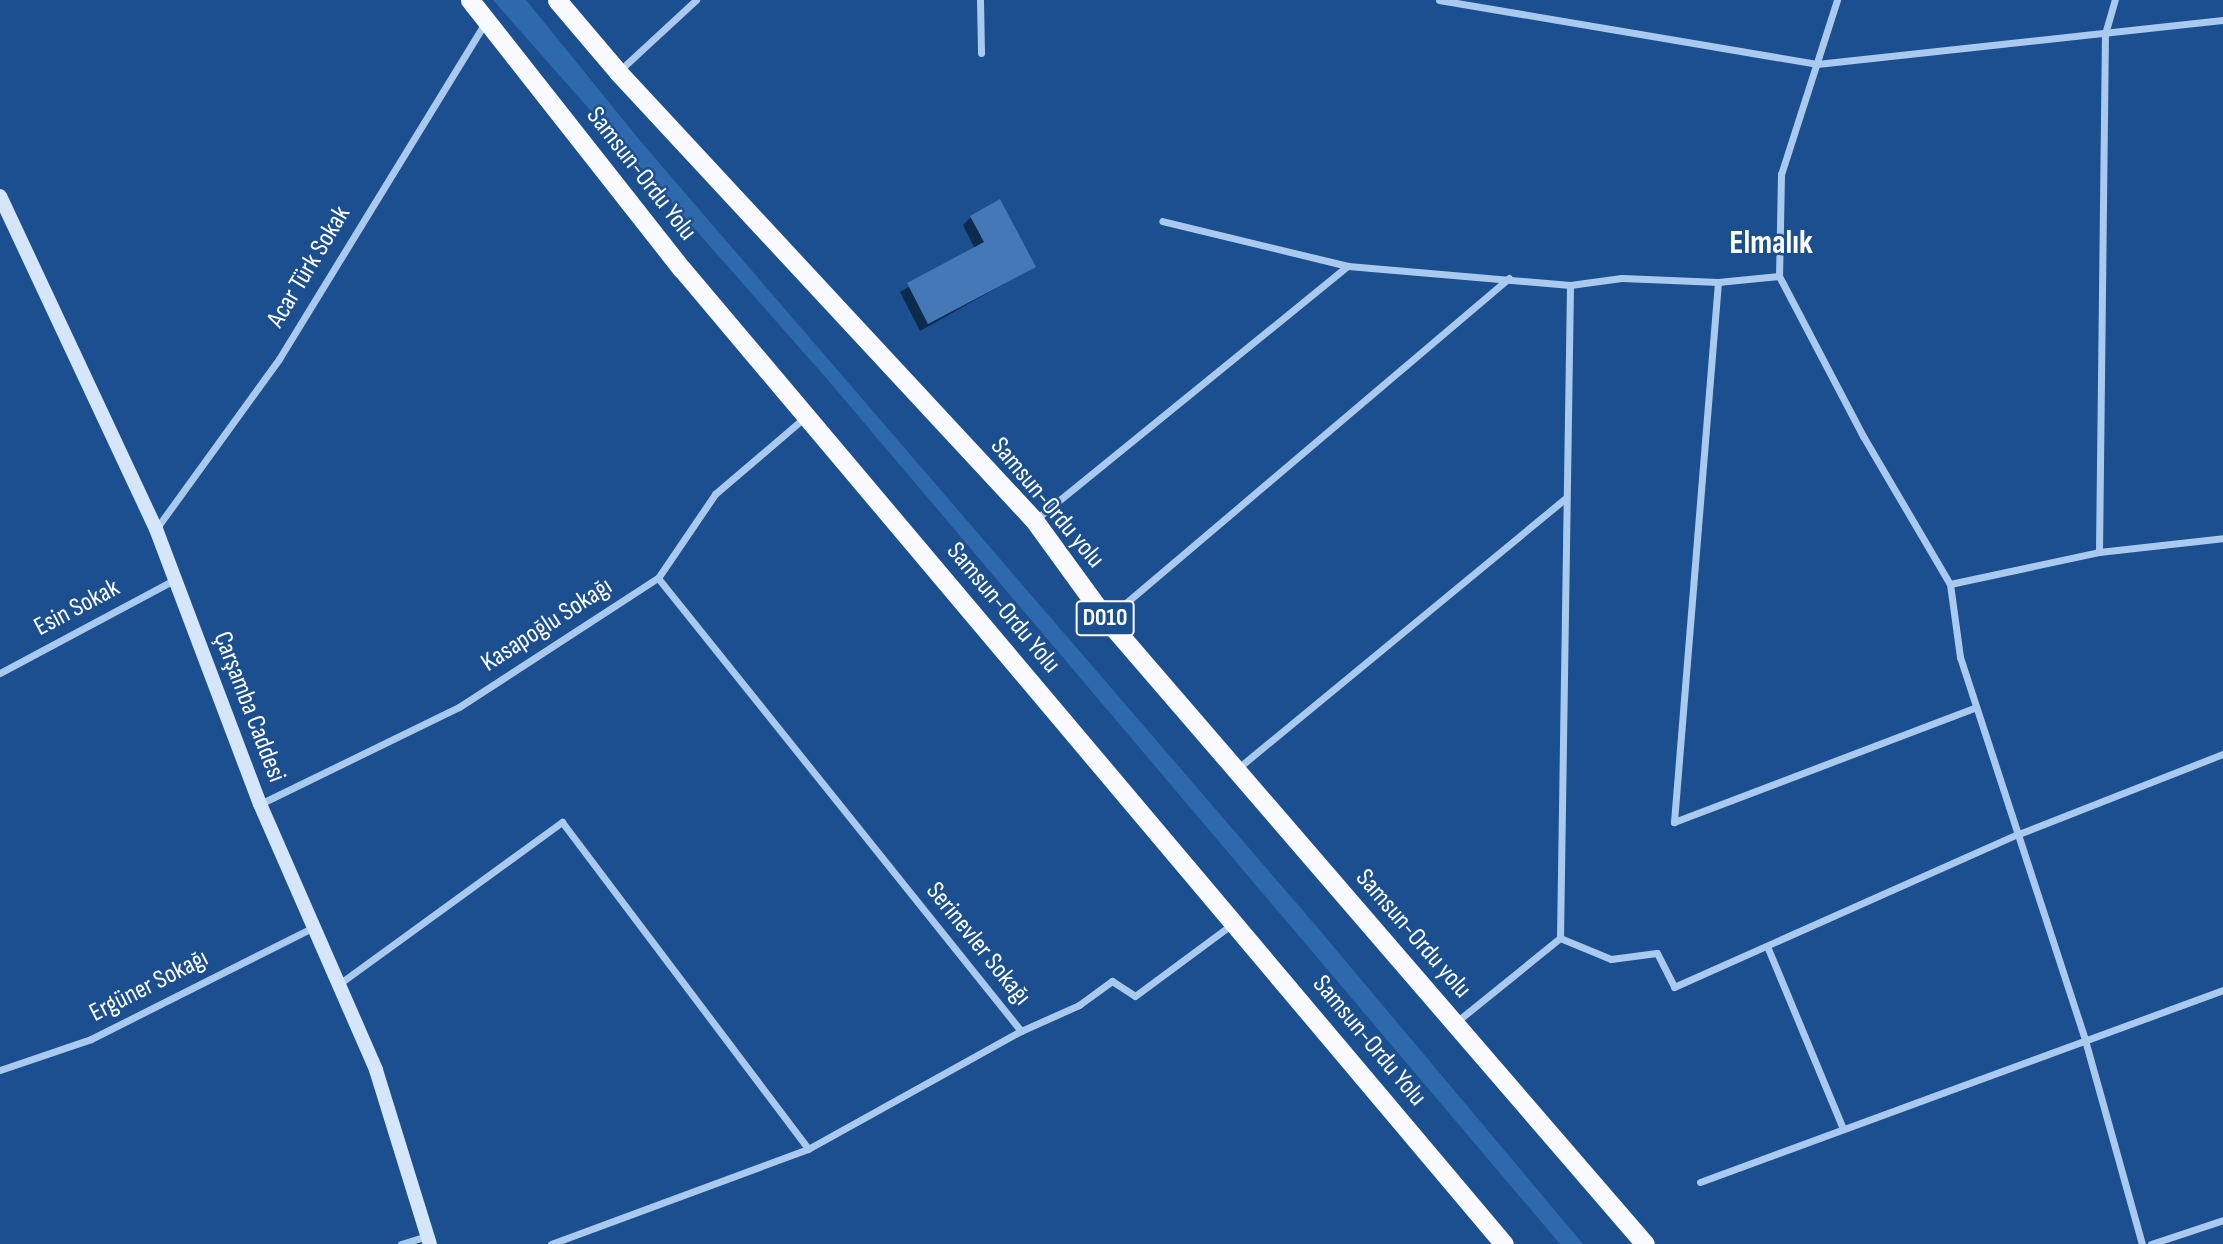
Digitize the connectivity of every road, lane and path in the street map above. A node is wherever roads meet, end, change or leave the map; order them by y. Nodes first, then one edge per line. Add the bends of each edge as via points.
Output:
1 (470, 0) edge
2 (557, 0) edge
3 (696, 0) edge
4 (980, 0) edge
5 (1439, 0) edge
6 (1837, 0) edge
7 (2115, 0) edge
8 (487, 20) junction
9 (2223, 20) edge
10 (2105, 34) junction
11 (981, 53) dead end
12 (1817, 64) junction
13 (618, 72) junction
14 (0, 196) edge
15 (1162, 221) dead end
16 (1348, 266) junction
17 (1779, 276) junction
18 (1510, 278) junction
19 (1718, 282) junction
20 (1570, 285) junction
21 (806, 416) junction
22 (1566, 498) junction
23 (1034, 520) junction
24 (156, 529) junction
25 (2223, 538) edge
26 (2099, 552) junction
27 (658, 578) junction
28 (174, 580) junction
29 (1950, 584) junction
30 (1107, 619) junction
31 (0, 673) edge
32 (1976, 707) junction
33 (2223, 754) edge
34 (1236, 769) junction
35 (260, 804) junction
36 (2017, 835) junction
37 (1235, 922) junction
38 (312, 928) junction
39 (1560, 938) junction
40 (1767, 946) junction
41 (338, 985) junction
42 (2223, 990) edge
43 (1455, 1023) junction
44 (1021, 1031) junction
45 (2085, 1040) junction
46 (0, 1070) edge
47 (1843, 1129) junction
48 (808, 1149) junction
49 (1700, 1182) dead end
50 (2223, 1220) edge
51 (429, 1240) edge
52 (401, 1244) edge
53 (551, 1244) edge
54 (1504, 1244) edge
55 (1644, 1244) edge
56 (2142, 1244) edge
57 (2151, 1244) edge

1 - 8 highway, Samsun-Ordu Yolu
2 - 13 highway, Samsun-Ordu yolu / D010
3 - 13 street
4 - 11 street
5 - 12 street
6 - 12 street
7 - 10 street
8 - 21 highway, Samsun-Ordu Yolu via 682,269
8 - 24 street, Acar Türk Sokak via 279,359
9 - 10 street
10 - 12 street
10 - 26 street
12 - 17 street via 1782,174
13 - 23 highway, Samsun-Ordu yolu / D010
14 - 24 main road, Çarşamba Caddesi
15 - 16 street
16 - 18 street
16 - 23 street
17 - 19 street
17 - 29 street via 1863,436
18 - 20 street
18 - 30 street
19 - 20 street via 1622,278
19 - 32 street via 1674,822
20 - 22 street
21 - 27 street, Kasapoğlu Sokağı via 715,494
21 - 37 highway, Samsun-Ordu Yolu
22 - 34 street
22 - 39 street
23 - 30 highway, Samsun-Ordu yolu / D010
24 - 28 main road, Çarşamba Caddesi
25 - 26 street
26 - 29 street
27 - 35 street, Kasapoğlu Sokağı via 459,707
27 - 44 street, Serinevler Sokağı
28 - 31 street, Esin Sokak
28 - 35 main road, Çarşamba Caddesi
29 - 32 street via 1960,657
30 - 34 highway, Samsun-Ordu yolu / D010
32 - 36 street
33 - 36 street
34 - 43 highway, Samsun-Ordu yolu / D010
35 - 38 main road, Çarşamba Caddesi
36 - 40 street
36 - 45 street
37 - 44 street via 1135,996 1112,981 1079,1005
37 - 54 highway, Samsun-Ordu Yolu
38 - 41 main road, Çarşamba Caddesi
38 - 46 street, Ergüner Sokağı via 91,1039
39 - 40 street via 1611,959 1657,953 1674,987
39 - 43 street
40 - 47 street
41 - 48 street via 562,822
41 - 51 main road, Çarşamba Caddesi via 376,1070
42 - 45 street
43 - 55 highway, Samsun-Ordu yolu / D010
44 - 48 street, Serinevler Sokağı
45 - 47 street
45 - 56 street
47 - 49 street
48 - 53 street, Serinevler Sokağı
50 - 57 street
51 - 52 street

